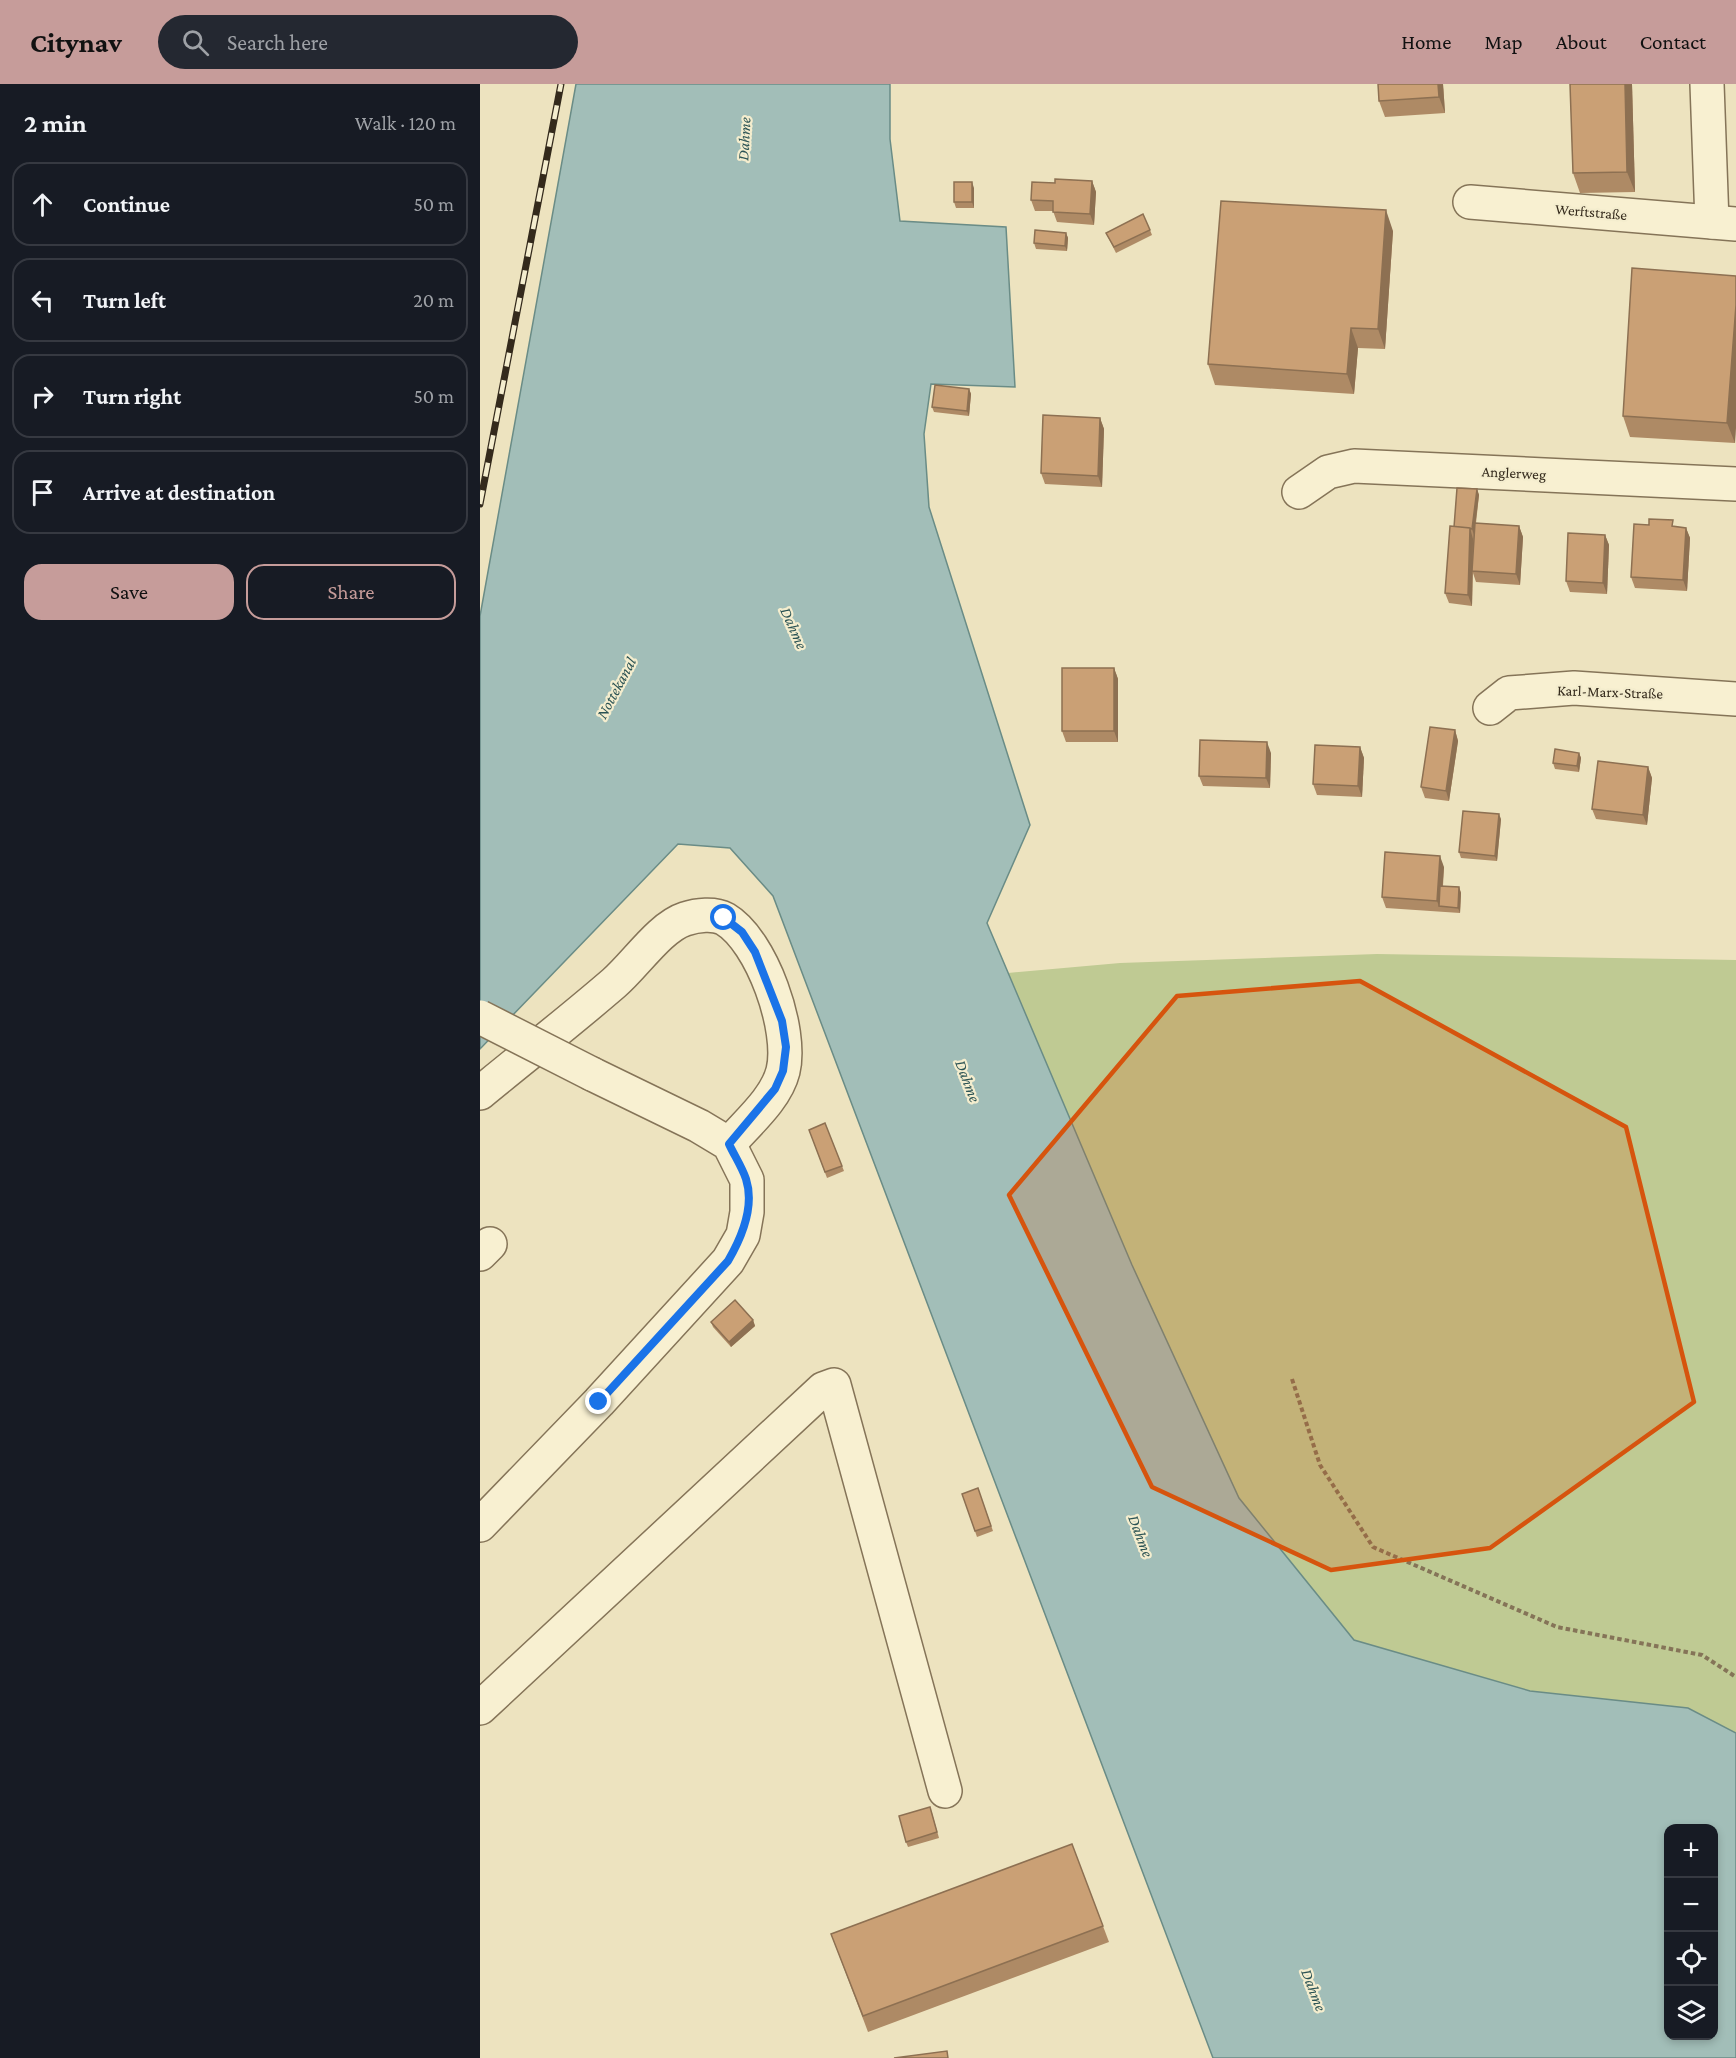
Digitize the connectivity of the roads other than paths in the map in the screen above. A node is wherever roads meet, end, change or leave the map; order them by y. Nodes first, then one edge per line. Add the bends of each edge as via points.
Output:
1 (1707, 84) edge
2 (1470, 202) dead end
3 (1724, 223) edge
4 (1736, 484) edge
5 (1299, 492) dead end
6 (1736, 699) edge
7 (1490, 708) dead end
8 (480, 1017) edge
9 (480, 1093) edge
10 (729, 1144) junction
11 (480, 1525) edge
12 (480, 1708) edge
13 (945, 1791) dead end

1 - 3 street, Werftstraße
2 - 3 street, Werftstraße
4 - 5 street, Anglerweg via 1354,466 1328,472
6 - 7 street, Karl-Marx-Straße via 1574,688 1509,693
8 - 10 street, bridge
9 - 10 street via 616,981 665,932 682,920 704,915 724,918 742,932 755,952 782,1021 786,1047 783,1071 775,1089
10 - 11 street via 747,1180 747,1212 743,1235 728,1261
12 - 13 street via 823,1389 834,1385

